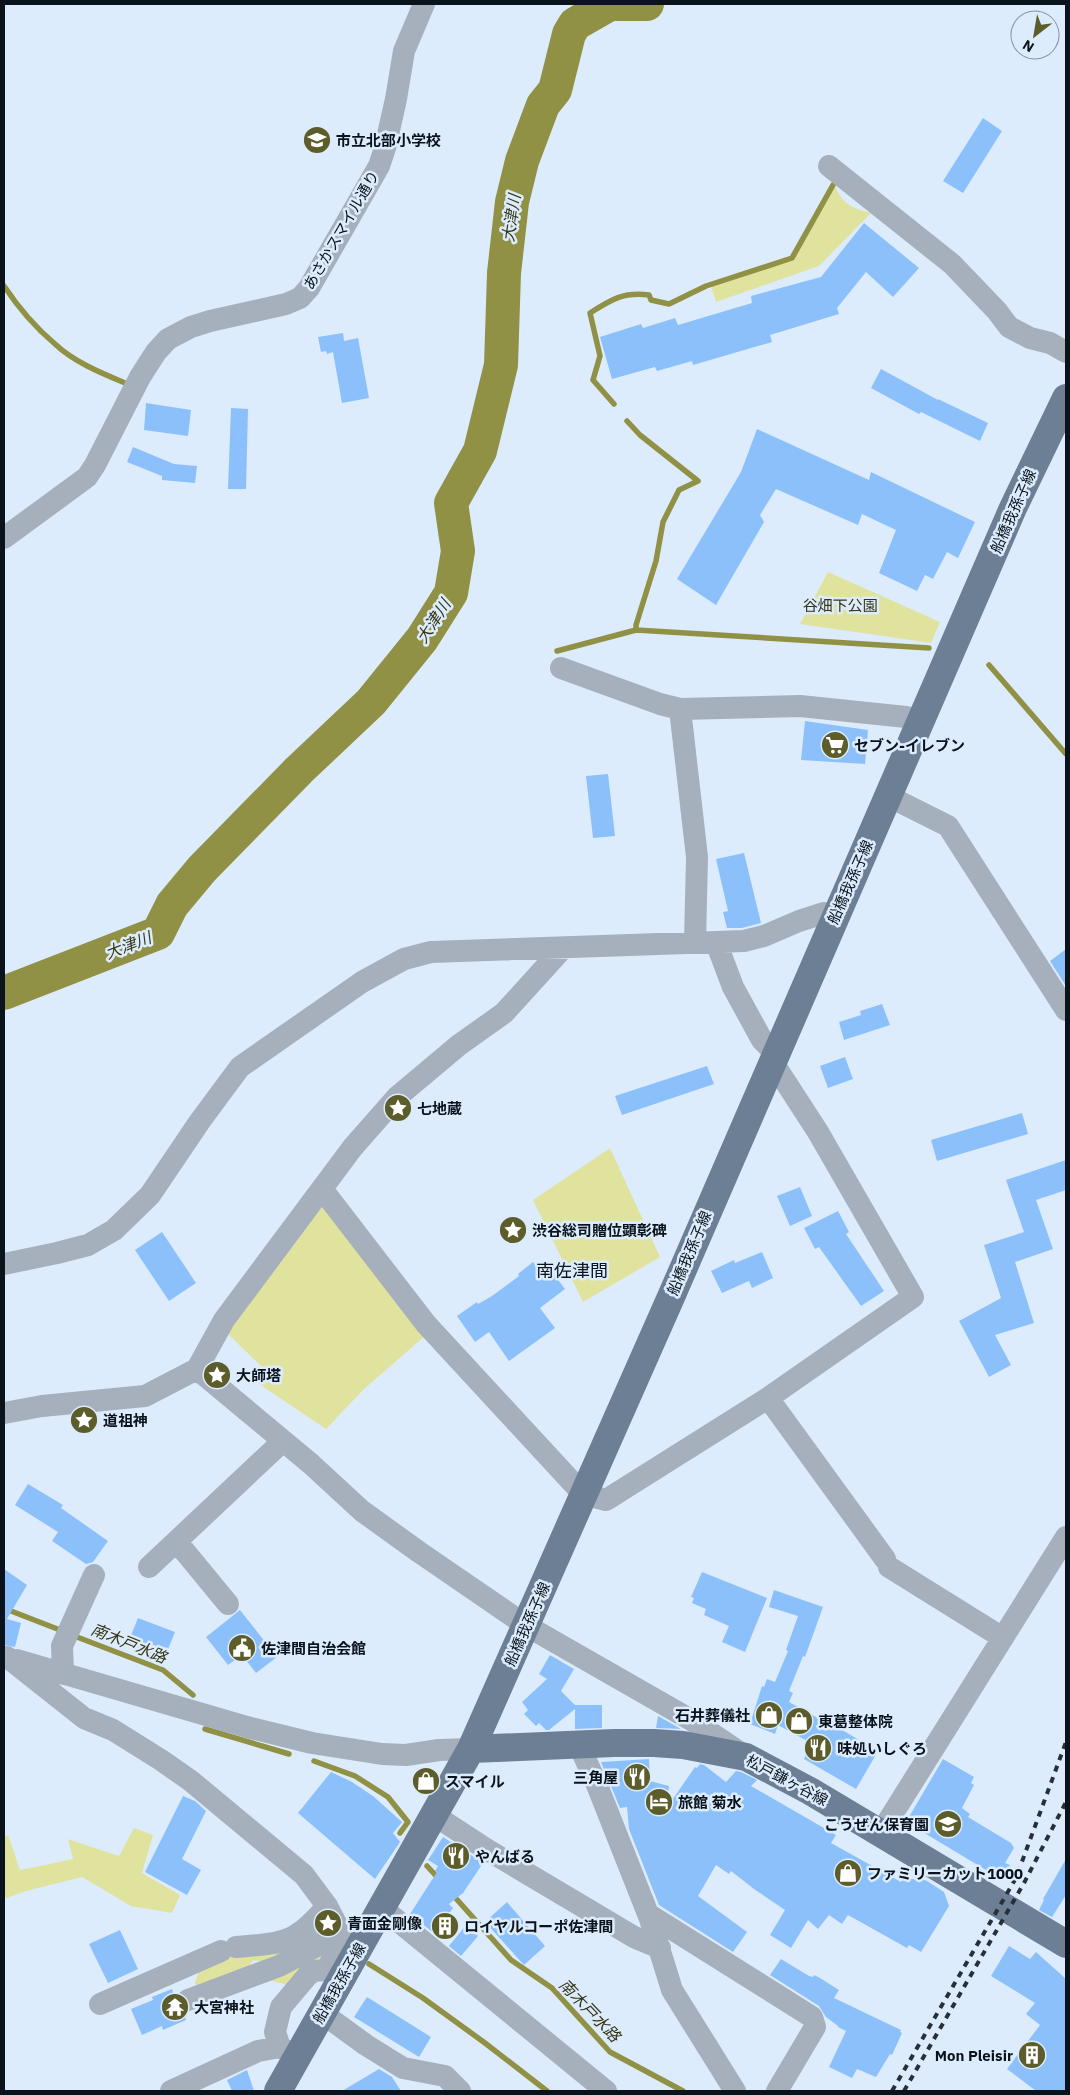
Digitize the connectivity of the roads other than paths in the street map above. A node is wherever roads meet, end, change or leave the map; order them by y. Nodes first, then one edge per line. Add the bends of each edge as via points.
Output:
1 (424, 4) edge
2 (829, 166) dead end
3 (1066, 352) edge
4 (1066, 398) edge
5 (4, 538) edge
6 (561, 668) dead end
7 (680, 709) junction
8 (920, 720) junction
9 (888, 796) junction
10 (834, 917) junction
11 (706, 942) junction
12 (563, 948) junction
13 (1066, 1010) edge
14 (774, 1057) junction
15 (322, 1190) junction
16 (4, 1264) edge
17 (197, 1369) junction
18 (768, 1398) junction
19 (4, 1413) edge
20 (283, 1441) junction
21 (583, 1494) junction
22 (1066, 1537) edge
23 (177, 1542) junction
24 (150, 1567) dead end
25 (94, 1575) dead end
26 (228, 1604) dead end
27 (527, 1626) junction
28 (1003, 1638) junction
29 (5, 1656) edge
30 (63, 1674) junction
31 (579, 1745) junction
32 (471, 1749) junction
33 (746, 1756) junction
34 (434, 1815) junction
35 (880, 1834) junction
36 (327, 1906) junction
37 (382, 1908) junction
38 (648, 1914) junction
39 (341, 1932) junction
40 (1066, 1944) edge
41 (660, 1948) junction
42 (188, 2000) dead end
43 (100, 2004) dead end
44 (322, 2013) junction
45 (287, 2073) edge
46 (171, 2091) edge
47 (460, 2091) edge
48 (606, 2091) edge
49 (735, 2091) edge
50 (777, 2091) edge

1 - 5 street, あさかスマイル通り via 404,51 393,116 379,166 309,288 300,298 286,304 210,321 168,339 140,377 87,477
2 - 3 street via 952,264 1009,327
4 - 8 main road, 船橋我孫子線 via 1013,508
6 - 7 street
7 - 8 street via 800,706
7 - 11 street
8 - 9 main road, 船橋我孫子線
9 - 10 main road, 船橋我孫子線
9 - 13 street via 948,826
10 - 11 street via 824,914 744,941
10 - 14 main road, 船橋我孫子線
11 - 12 street
11 - 14 street
12 - 15 street via 504,1013 459,1045 397,1097 353,1147
12 - 16 street via 431,952 404,959 362,982 240,1067 150,1195 114,1230 88,1245
14 - 18 street via 912,1297
14 - 21 main road, 船橋我孫子線
15 - 17 street via 224,1320
15 - 21 street via 426,1324
17 - 19 street via 145,1396
17 - 20 street
18 - 21 street via 606,1500
18 - 28 street via 887,1563
20 - 23 street
20 - 27 street via 362,1511
21 - 27 main road, 船橋我孫子線
22 - 28 street
23 - 24 street
23 - 26 street
25 - 30 street via 62,1646
27 - 32 main road, 船橋我孫子線
27 - 33 street via 701,1725
28 - 35 street
29 - 30 street
29 - 36 street via 84,1718 113,1730 191,1780 304,1875
30 - 32 street via 247,1728 312,1743 406,1755
31 - 32 main road, 松戸鎌ヶ谷線
31 - 33 main road, 松戸鎌ヶ谷線 via 683,1745
31 - 38 street
32 - 34 main road, 船橋我孫子線
33 - 35 main road, 松戸鎌ヶ谷線
34 - 37 main road, 船橋我孫子線
34 - 41 street via 634,1937
35 - 40 main road, 松戸鎌ヶ谷線
36 - 39 street
36 - 43 street via 302,1933 279,1944 228,1949
37 - 44 main road, 船橋我孫子線
37 - 48 street
38 - 41 street
38 - 50 street via 812,2016 816,2027
39 - 42 street via 279,1966
39 - 45 street via 329,1966 308,1975 281,2007 275,2032
41 - 49 street via 672,1990
44 - 45 main road, 船橋我孫子線
44 - 47 street via 403,2068 445,2076
45 - 46 street via 258,2051

